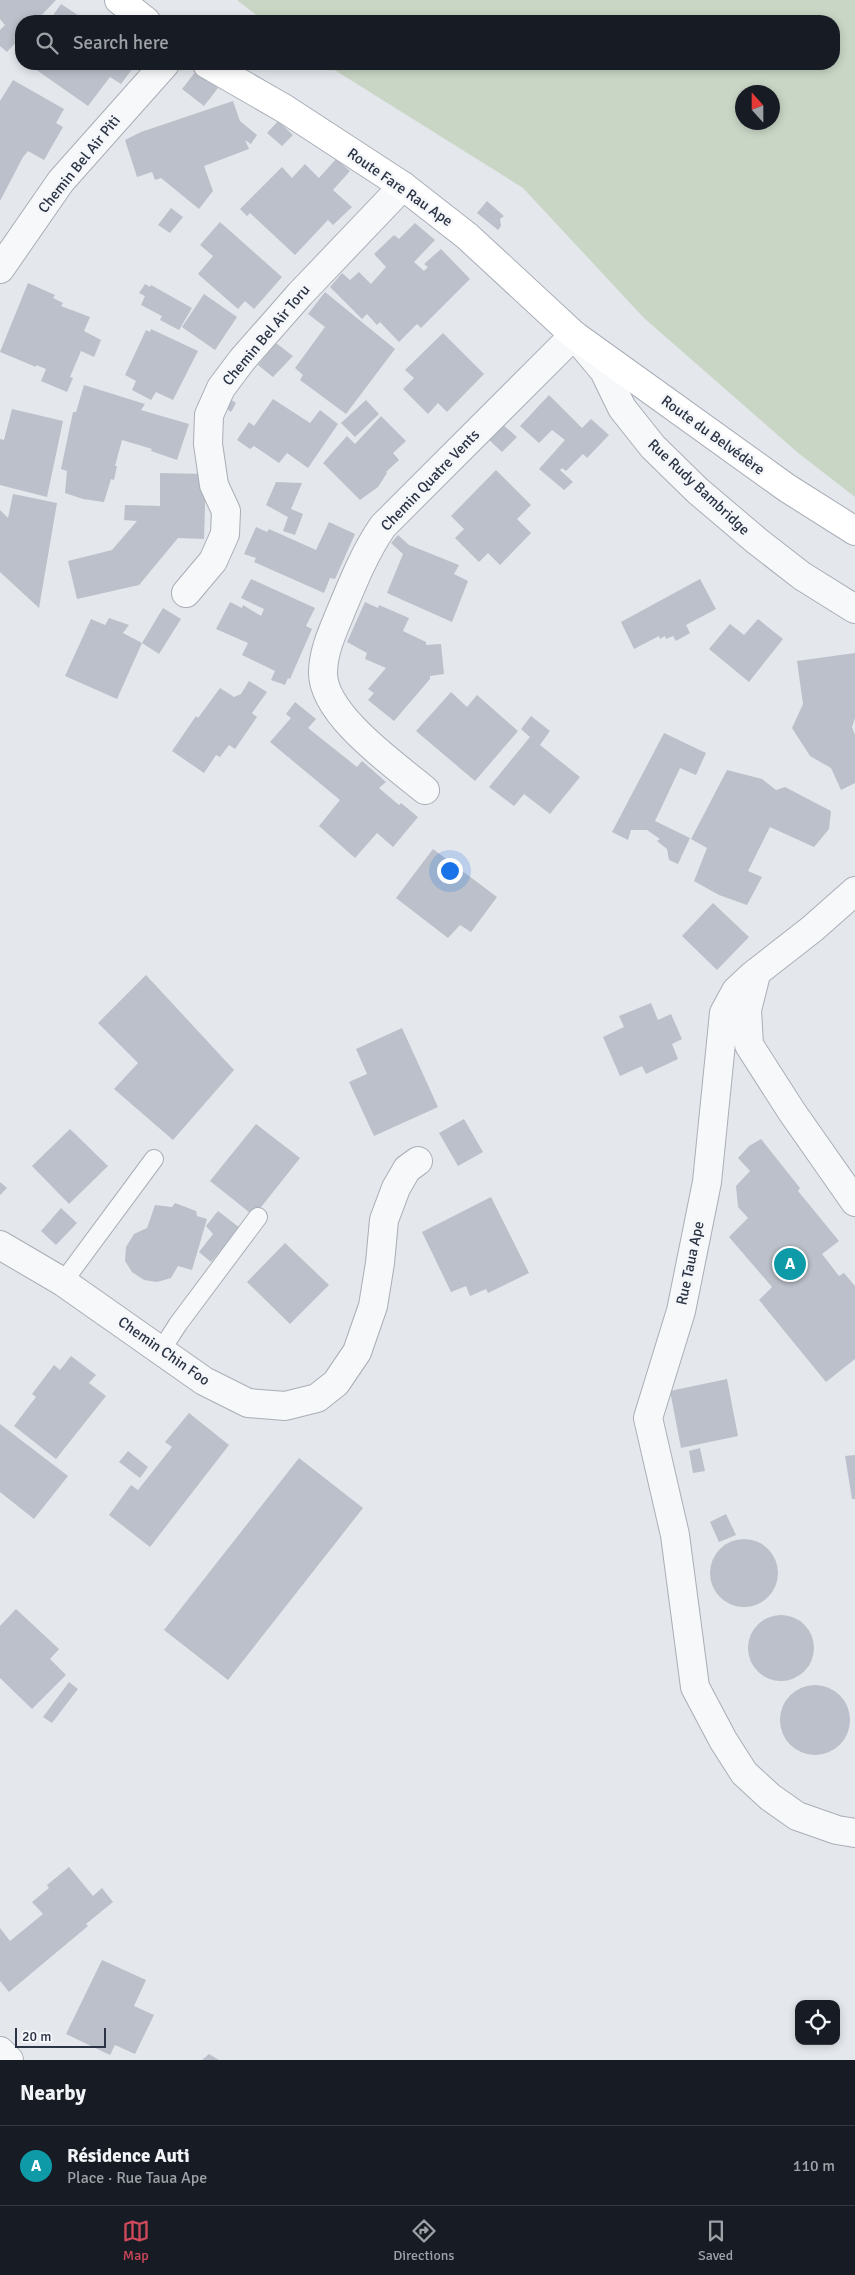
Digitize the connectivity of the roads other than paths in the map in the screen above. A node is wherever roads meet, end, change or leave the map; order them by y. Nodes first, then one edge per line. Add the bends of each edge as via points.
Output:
1 (119, 0) edge
2 (138, 15) edge
3 (160, 70) edge
4 (217, 70) edge
5 (403, 186) junction
6 (0, 269) edge
7 (574, 335) junction
8 (855, 531) edge
9 (186, 593) dead end
10 (855, 609) edge
11 (425, 790) dead end
12 (855, 891) edge
13 (756, 973) junction
14 (154, 1159) dead end
15 (418, 1161) dead end
16 (855, 1202) edge
17 (258, 1217) dead end
18 (0, 1246) edge
19 (63, 1282) junction
20 (162, 1349) junction
21 (855, 1833) edge
22 (0, 2050) edge
23 (9, 2060) edge

1 - 2 main road
3 - 6 street, Chemin Bel Air Piti via 61,181
4 - 5 main road, Route Fare Rau Ape via 285,109
5 - 7 main road, Route Fare Rau Ape via 467,236
5 - 9 street, Chemin Bel Air Toru via 300,294 221,388 209,415 208,444 214,485 226,510 225,534 213,561
7 - 8 main road, Route du Belvédère via 787,488
7 - 10 street, Rue Rudy Bambridge via 604,372 622,408 652,447 757,541 802,576
7 - 11 street, Chemin Quatre Vents via 383,526 372,542 326,648 324,681 327,694 340,714
12 - 13 street, Rue Taua Ape
13 - 16 street via 747,1010 749,1045
13 - 21 street, Rue Taua Ape via 736,991 724,1013 707,1182 681,1310 648,1418 675,1535 695,1687 744,1773 770,1797 797,1816
14 - 19 lane
15 - 20 street, Chemin Chin Foo via 407,1169 396,1188 384,1220 373,1306 358,1352 336,1383 317,1398 285,1406 248,1402 204,1381
17 - 20 lane
18 - 19 street, Chemin Chin Foo
19 - 20 street, Chemin Chin Foo
22 - 23 street

